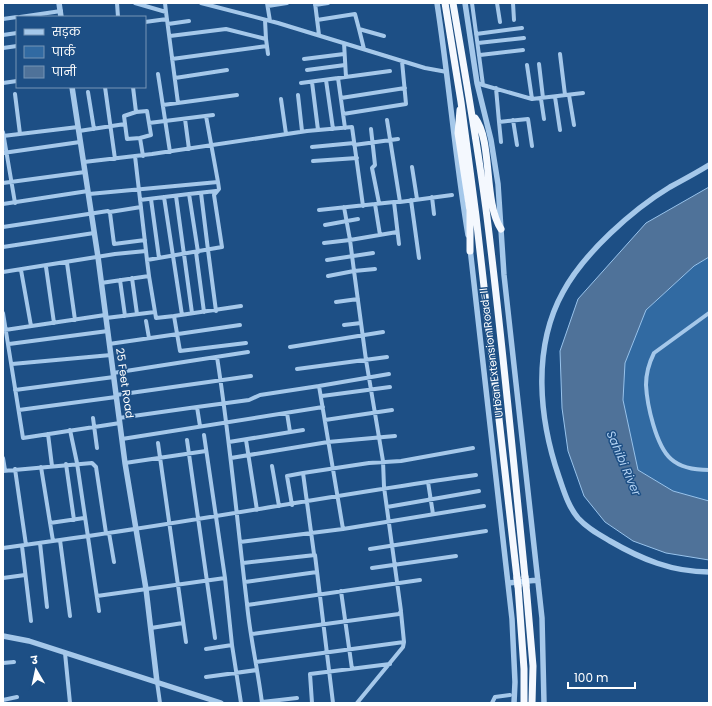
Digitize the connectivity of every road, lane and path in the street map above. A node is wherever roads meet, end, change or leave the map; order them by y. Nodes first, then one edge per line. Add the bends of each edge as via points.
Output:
1 (59, 3) edge
2 (117, 3) edge
3 (135, 3) edge
4 (165, 3) edge
5 (201, 3) edge
6 (221, 3) edge
7 (287, 3) edge
8 (437, 3) edge
9 (445, 3) edge
10 (453, 3) edge
11 (465, 3) edge
12 (472, 3) edge
13 (497, 3) edge
14 (513, 3) edge
15 (267, 4) edge
16 (315, 4) edge
17 (328, 4) edge
18 (222, 9) junction
19 (166, 12) junction
20 (61, 14) edge
21 (32, 16) edge
22 (118, 16) edge
23 (16, 17) edge
24 (3, 19) edge
25 (267, 20) junction
26 (317, 20) junction
27 (514, 20) dead end
28 (167, 21) junction
29 (189, 21) dead end
30 (146, 22) edge
31 (500, 22) dead end
32 (522, 28) dead end
33 (360, 29) junction
34 (16, 33) edge
35 (476, 34) junction
36 (3, 35) edge
37 (319, 35) junction
38 (170, 36) junction
39 (384, 36) dead end
40 (524, 38) dead end
41 (266, 39) junction
42 (344, 43) junction
43 (478, 43) junction
44 (16, 46) edge
45 (267, 46) junction
46 (3, 48) edge
47 (364, 49) junction
48 (522, 50) dead end
49 (268, 54) dead end
50 (344, 54) junction
51 (560, 54) dead end
52 (480, 55) junction
53 (172, 59) junction
54 (304, 59) dead end
55 (402, 61) junction
56 (539, 64) dead end
57 (345, 65) junction
58 (527, 65) dead end
59 (227, 70) dead end
60 (307, 70) dead end
61 (390, 71) dead end
62 (447, 72) junction
63 (158, 74) dead end
64 (346, 77) junction
65 (175, 78) junction
66 (338, 78) junction
67 (326, 80) junction
68 (16, 81) edge
69 (312, 82) junction
70 (3, 83) edge
71 (301, 83) dead end
72 (480, 84) junction
73 (72, 88) edge
74 (105, 88) edge
75 (133, 88) edge
76 (405, 88) junction
77 (496, 88) junction
78 (88, 92) dead end
79 (583, 93) dead end
80 (16, 94) dead end
81 (237, 95) dead end
82 (298, 95) dead end
83 (567, 95) junction
84 (555, 96) junction
85 (281, 98) dead end
86 (341, 98) junction
87 (542, 98) junction
88 (532, 99) junction
89 (461, 102) junction
90 (178, 103) junction
91 (162, 105) junction
92 (136, 112) junction
93 (343, 114) junction
94 (213, 115) dead end
95 (472, 115) junction
96 (206, 116) junction
97 (185, 119) junction
98 (544, 119) dead end
99 (387, 120) dead end
100 (514, 120) junction
101 (165, 122) junction
102 (499, 122) junction
103 (125, 124) junction
104 (149, 124) junction
105 (574, 125) dead end
106 (110, 127) junction
107 (345, 128) junction
108 (78, 129) junction
109 (94, 129) junction
110 (333, 129) junction
111 (371, 129) dead end
112 (318, 130) junction
113 (560, 130) dead end
114 (302, 131) junction
115 (3, 132) edge
116 (20, 134) junction
117 (286, 134) junction
118 (3, 136) edge
119 (140, 138) junction
120 (398, 139) dead end
121 (390, 140) junction
122 (80, 142) junction
123 (373, 142) junction
124 (501, 142) dead end
125 (354, 144) junction
126 (211, 145) junction
127 (516, 145) dead end
128 (532, 146) dead end
129 (312, 147) dead end
130 (189, 149) junction
131 (170, 152) junction
132 (5, 153) edge
133 (135, 156) junction
134 (143, 156) junction
135 (357, 158) junction
136 (115, 159) junction
137 (313, 161) dead end
138 (84, 162) junction
139 (709, 165) edge
140 (412, 167) dead end
141 (85, 172) junction
142 (12, 182) junction
143 (218, 182) junction
144 (3, 183) edge
145 (139, 190) junction
146 (216, 191) junction
147 (88, 193) junction
148 (201, 193) junction
149 (190, 194) junction
150 (452, 195) dead end
151 (176, 196) junction
152 (164, 197) junction
153 (432, 197) junction
154 (151, 199) junction
155 (417, 199) junction
156 (140, 200) junction
157 (411, 200) junction
158 (394, 202) junction
159 (400, 202) junction
160 (15, 203) junction
161 (377, 203) junction
162 (3, 204) edge
163 (363, 206) junction
164 (141, 207) junction
165 (344, 208) junction
166 (319, 210) dead end
167 (110, 212) junction
168 (92, 214) junction
169 (434, 214) dead end
170 (358, 219) dead end
171 (346, 220) junction
172 (325, 225) dead end
173 (3, 226) edge
174 (501, 229) junction
175 (397, 232) junction
176 (94, 233) junction
177 (380, 235) junction
178 (145, 240) junction
179 (350, 240) junction
180 (324, 243) dead end
181 (399, 244) dead end
182 (3, 247) edge
183 (208, 250) junction
184 (470, 250) junction
185 (146, 251) junction
186 (197, 252) junction
187 (373, 253) dead end
188 (184, 254) junction
189 (352, 255) junction
190 (174, 256) junction
191 (98, 257) junction
192 (159, 258) junction
193 (419, 258) dead end
194 (147, 260) junction
195 (327, 260) dead end
196 (67, 263) junction
197 (46, 267) junction
198 (375, 269) dead end
199 (21, 270) junction
200 (354, 271) junction
201 (3, 272) edge
202 (149, 276) junction
203 (328, 276) dead end
204 (132, 278) junction
205 (120, 280) junction
206 (101, 283) junction
207 (358, 299) junction
208 (336, 302) dead end
209 (241, 306) dead end
210 (216, 311) junction
211 (155, 312) junction
212 (204, 312) junction
213 (3, 313) edge
214 (709, 313) edge
215 (137, 314) junction
216 (192, 314) junction
217 (182, 315) junction
218 (125, 316) junction
219 (174, 316) junction
220 (106, 317) junction
221 (75, 320) junction
222 (146, 321) dead end
223 (54, 323) junction
224 (361, 323) junction
225 (240, 325) dead end
226 (344, 325) dead end
227 (31, 326) junction
228 (108, 331) junction
229 (383, 332) dead end
230 (5, 334) edge
231 (177, 335) junction
232 (363, 335) junction
233 (149, 338) junction
234 (246, 343) dead end
235 (8, 344) junction
236 (109, 344) junction
237 (290, 346) dead end
238 (248, 352) dead end
239 (111, 355) junction
240 (216, 357) junction
241 (388, 357) dead end
242 (366, 360) junction
243 (12, 364) junction
244 (297, 369) dead end
245 (389, 374) dead end
246 (113, 375) junction
247 (251, 376) dead end
248 (368, 378) junction
249 (220, 380) junction
250 (319, 386) junction
251 (390, 387) dead end
252 (16, 390) junction
253 (370, 390) junction
254 (116, 396) junction
255 (322, 396) junction
256 (224, 403) junction
257 (197, 407) junction
258 (323, 407) junction
259 (19, 410) junction
260 (392, 410) dead end
261 (287, 413) junction
262 (374, 413) junction
263 (93, 418) dead end
264 (325, 420) junction
265 (120, 421) junction
266 (226, 422) junction
267 (200, 426) junction
268 (94, 427) junction
269 (70, 430) junction
270 (303, 430) dead end
271 (290, 432) junction
272 (48, 434) junction
273 (204, 435) dead end
274 (395, 436) dead end
275 (378, 437) junction
276 (122, 439) junction
277 (187, 440) dead end
278 (246, 440) junction
279 (229, 442) junction
280 (328, 442) junction
281 (158, 443) dead end
282 (97, 448) dead end
283 (472, 448) dead end
284 (206, 451) junction
285 (189, 454) junction
286 (248, 455) junction
287 (3, 458) edge
288 (161, 458) junction
289 (231, 458) junction
290 (383, 461) junction
291 (77, 463) junction
292 (125, 463) junction
293 (66, 464) junction
294 (52, 466) junction
295 (272, 466) dead end
296 (41, 467) junction
297 (332, 467) junction
298 (15, 470) junction
299 (709, 470) edge
300 (4, 471) edge
301 (303, 473) junction
302 (476, 475) dead end
303 (428, 482) junction
304 (384, 487) junction
305 (479, 491) dead end
306 (337, 497) junction
307 (431, 500) junction
308 (308, 502) junction
309 (292, 505) junction
310 (279, 506) junction
311 (484, 506) dead end
312 (387, 507) junction
313 (257, 510) junction
314 (236, 513) junction
315 (432, 514) junction
316 (216, 517) junction
317 (84, 518) junction
318 (199, 519) junction
319 (74, 520) junction
320 (388, 521) junction
321 (50, 523) junction
322 (171, 524) junction
323 (137, 529) junction
324 (343, 529) junction
325 (486, 531) dead end
326 (108, 533) junction
327 (312, 533) junction
328 (87, 536) junction
329 (60, 540) junction
330 (53, 541) junction
331 (240, 542) junction
332 (40, 543) junction
333 (24, 545) junction
334 (392, 545) junction
335 (3, 548) edge
336 (370, 549) dead end
337 (314, 554) junction
338 (456, 556) dead end
339 (114, 562) dead end
340 (242, 563) junction
341 (394, 565) junction
342 (372, 568) dead end
343 (317, 572) junction
344 (709, 572) edge
345 (24, 575) junction
346 (3, 578) edge
347 (225, 578) junction
348 (208, 580) junction
349 (420, 580) dead end
350 (538, 580) junction
351 (245, 582) junction
352 (508, 583) junction
353 (179, 584) junction
354 (397, 584) junction
355 (146, 590) junction
356 (341, 592) junction
357 (320, 594) junction
358 (97, 596) junction
359 (247, 605) junction
360 (47, 607) dead end
361 (99, 611) dead end
362 (401, 612) junction
363 (70, 616) dead end
364 (31, 621) dead end
365 (345, 621) junction
366 (183, 623) junction
367 (324, 624) junction
368 (151, 628) junction
369 (252, 634) junction
370 (3, 636) edge
371 (215, 638) dead end
372 (186, 642) dead end
373 (404, 642) junction
374 (232, 645) junction
375 (206, 649) dead end
376 (349, 650) junction
377 (65, 653) junction
378 (328, 653) junction
379 (14, 662) dead end
380 (256, 662) junction
381 (3, 663) edge
382 (390, 664) junction
383 (352, 669) junction
384 (257, 670) junction
385 (329, 672) junction
386 (237, 673) junction
387 (206, 677) dead end
388 (157, 682) junction
389 (510, 695) dead end
390 (17, 697) dead end
391 (297, 698) dead end
392 (3, 700) edge
393 (70, 703) edge
394 (160, 703) edge
395 (221, 703) edge
396 (241, 703) edge
397 (262, 703) edge
398 (312, 703) edge
399 (333, 703) edge
400 (357, 703) edge
401 (492, 703) edge
402 (514, 703) edge
403 (524, 703) edge
404 (532, 703) edge
405 (544, 703) edge

1 - 20 street
2 - 22 street
3 - 19 street
4 - 19 street
5 - 18 street
6 - 18 street
7 - 15 street
8 - 62 street
9 - 89 highway, Urban Extension Road-II
10 - 95 highway, Urban Extension Road-II
11 - 72 street
12 - 35 street
13 - 31 street
14 - 27 street
15 - 25 street
16 - 17 street
16 - 26 street
18 - 25 street
19 - 28 street
20 - 21 street
23 - 24 street
25 - 37 street
25 - 41 street
26 - 33 street via 355,14
26 - 37 street
28 - 29 street
28 - 30 street
28 - 38 street
32 - 35 street
33 - 39 street
33 - 47 street
34 - 36 street
35 - 43 street
37 - 42 street
38 - 41 street via 226,29
38 - 53 street
40 - 43 street
41 - 45 street
42 - 47 street
42 - 50 street
43 - 52 street
44 - 46 street
45 - 49 street
45 - 53 street
47 - 55 street
48 - 52 street
50 - 54 street
50 - 57 street
51 - 83 street
52 - 72 street
53 - 65 street
55 - 62 street
55 - 76 street
56 - 87 street
57 - 60 street
57 - 64 street
58 - 88 street
59 - 65 street
61 - 64 street
62 - 184 street
63 - 91 street
64 - 66 street
65 - 90 street
66 - 67 street
66 - 86 street
67 - 69 street
67 - 110 street
68 - 70 street
69 - 71 street
69 - 112 street
72 - 77 street
72 - 174 street via 498,184
73 - 108 street, 25 Feet Road
74 - 106 street
75 - 92 street
76 - 86 street
76 - 93 street via 406,104
77 - 88 street
77 - 102 street
78 - 109 street
79 - 83 street
80 - 116 street
81 - 90 street
82 - 114 street
83 - 84 street
83 - 105 street
84 - 87 street
84 - 113 street
85 - 117 street
86 - 93 street
87 - 88 street
87 - 98 street
89 - 184 highway via 458,133 470,211
89 - 403 highway, Urban Extension Road-II, bridge via 521,608
90 - 91 street
91 - 101 street
92 - 103 street via 124,115
92 - 104 street via 147,111
93 - 107 street
94 - 96 street
95 - 174 highway via 477,121 483,141 494,212
95 - 404 highway, Urban Extension Road-II, bridge via 487,217 511,431 529,610 533,666
96 - 97 street
96 - 126 street
97 - 101 street
97 - 130 street
99 - 121 street
100 - 102 street
100 - 127 street
100 - 128 street via 529,120
101 - 104 street
101 - 131 street
102 - 124 street
103 - 106 street
103 - 119 street via 127,138
104 - 119 street via 151,136
106 - 109 street
106 - 136 street
107 - 110 street
107 - 125 street via 352,127
108 - 109 street
108 - 116 street
108 - 122 street, 25 Feet Road
110 - 112 street
111 - 123 street
112 - 114 street
114 - 117 street
115 - 118 street
116 - 118 street
117 - 126 street
118 - 132 street
119 - 134 street
120 - 121 street
121 - 123 street
121 - 159 street
122 - 132 street
122 - 138 street, 25 Feet Road
123 - 125 street
123 - 161 street via 375,165 372,168
125 - 129 street
125 - 135 street
126 - 130 street
126 - 143 street
130 - 131 street
131 - 134 street
132 - 142 street
133 - 134 street
133 - 136 street
133 - 145 street
135 - 137 street
135 - 163 street
136 - 138 street
138 - 141 street, 25 Feet Road
139 - 344 street via 668,188 609,234 574,274 552,315 546,336 543,391 546,428 553,458 568,502 579,518 594,531 644,559 679,570
140 - 155 street
141 - 142 street
141 - 147 street, 25 Feet Road
142 - 144 street
142 - 160 street
143 - 145 street
143 - 146 street via 219,189
145 - 147 street
145 - 156 street
146 - 148 street
146 - 183 street via 214,195 222,246
147 - 160 street
147 - 168 street, 25 Feet Road
148 - 149 street
148 - 183 street
149 - 151 street
149 - 186 street
150 - 153 street
151 - 152 street
151 - 188 street
152 - 154 street
152 - 190 street
153 - 155 street
153 - 169 street
154 - 156 street
154 - 192 street
155 - 157 street
156 - 164 street
157 - 159 street
157 - 193 street
158 - 159 street
158 - 161 street
158 - 175 street
160 - 162 street
161 - 163 street
161 - 177 street
163 - 165 street
164 - 167 street
164 - 178 street
165 - 166 street
165 - 171 street
167 - 168 street
167 - 178 street via 114,244
168 - 173 street
168 - 176 street, 25 Feet Road
170 - 171 street
171 - 172 street
171 - 179 street
174 - 350 street
175 - 177 street
175 - 181 street
176 - 182 street
176 - 191 street, 25 Feet Road
177 - 179 street
178 - 185 street
179 - 180 street
179 - 189 street
183 - 186 street
183 - 210 street
184 - 352 street
185 - 191 street
185 - 194 street
186 - 188 street
186 - 212 street
187 - 189 street
188 - 190 street
188 - 216 street
189 - 195 street
189 - 200 street
190 - 192 street
190 - 217 street
191 - 196 street
191 - 206 street, 25 Feet Road
192 - 194 street
194 - 202 street
196 - 197 street
196 - 221 street
197 - 199 street
197 - 223 street
198 - 200 street
199 - 201 street
199 - 227 street
200 - 203 street
200 - 207 street
202 - 204 street
202 - 211 street
204 - 205 street
204 - 215 street
205 - 206 street
205 - 218 street
206 - 220 street, 25 Feet Road
207 - 208 street
207 - 224 street
209 - 210 street
210 - 212 street
211 - 215 street
211 - 219 street via 157,319
212 - 216 street
213 - 230 street
214 - 299 street via 654,353 646,384 659,442 666,454 681,465
215 - 218 street
216 - 217 street
217 - 219 street
218 - 220 street
219 - 231 street
220 - 221 street
220 - 228 street, 25 Feet Road
221 - 223 street
222 - 233 street
223 - 227 street
224 - 226 street
224 - 232 street
225 - 231 street
227 - 230 street
228 - 235 street
228 - 236 street, 25 Feet Road
229 - 232 street
230 - 235 street
231 - 233 street
231 - 234 street via 182,351
232 - 237 street
232 - 242 street
233 - 236 street
235 - 243 street
236 - 239 street, 25 Feet Road
238 - 240 street
239 - 243 street
239 - 246 street, 25 Feet Road
240 - 246 street
240 - 249 street
241 - 242 street
242 - 244 street
242 - 248 street
243 - 252 street
245 - 248 street
246 - 252 street
246 - 254 street, 25 Feet Road
247 - 249 street
248 - 250 street
248 - 253 street
249 - 254 street
249 - 256 street
250 - 255 street
250 - 256 street
251 - 253 street
252 - 259 street
253 - 255 street
253 - 262 street
254 - 259 street
254 - 265 street, 25 Feet Road
255 - 258 street
256 - 257 street
256 - 266 street
257 - 265 street
257 - 267 street
258 - 261 street
258 - 264 street
259 - 272 street via 23,438
260 - 262 street
261 - 266 street
261 - 271 street
262 - 264 street
262 - 275 street
263 - 268 street
264 - 280 street
265 - 268 street
265 - 276 street, 25 Feet Road
266 - 267 street
266 - 279 street
267 - 276 street
268 - 269 street
268 - 282 street
269 - 272 street
269 - 291 street
270 - 271 street
271 - 278 street
272 - 294 street
273 - 284 street
274 - 275 street
275 - 280 street
275 - 290 street
276 - 292 street, 25 Feet Road
277 - 285 street
278 - 279 street
278 - 286 street
279 - 289 street
280 - 286 street
280 - 297 street
281 - 288 street
283 - 290 street via 401,461
284 - 285 street
284 - 316 street
285 - 288 street
285 - 318 street
286 - 289 street
286 - 313 street
287 - 300 street
288 - 292 street
288 - 322 street
289 - 314 street
290 - 297 street
290 - 304 street
291 - 293 street
291 - 317 street
291 - 326 street via 92,463 96,467
292 - 323 street, 25 Feet Road
293 - 294 street
293 - 319 street
294 - 296 street
295 - 310 street
296 - 298 street
296 - 321 street
297 - 301 street
297 - 306 street
298 - 300 street
298 - 333 street
301 - 308 street
301 - 309 street via 287,476
302 - 303 street
303 - 304 street
303 - 307 street
304 - 306 street
304 - 312 street
305 - 307 street
306 - 308 street
306 - 324 street
307 - 312 street
307 - 315 street
308 - 309 street
308 - 327 street
309 - 310 street
310 - 313 street
311 - 315 street
312 - 320 street
313 - 314 street
314 - 316 street
314 - 331 street
315 - 320 street
316 - 318 street
316 - 347 street
317 - 319 street
317 - 328 street
318 - 322 street
318 - 348 street
319 - 321 street
320 - 324 street
320 - 334 street
321 - 330 street
322 - 323 street
322 - 353 street
323 - 326 street
323 - 355 street, 25 Feet Road
324 - 327 street
325 - 334 street
326 - 328 street
326 - 339 street
327 - 331 street
327 - 337 street
328 - 329 street
328 - 358 street
329 - 330 street
329 - 363 street
330 - 332 street
331 - 340 street
332 - 333 street
332 - 360 street
333 - 335 street
333 - 345 street
334 - 336 street
334 - 341 street
337 - 340 street
337 - 343 street
338 - 341 street
340 - 351 street
341 - 342 street
341 - 354 street
343 - 351 street
343 - 357 street
345 - 346 street
345 - 364 street
347 - 348 street
347 - 374 street
348 - 353 street
348 - 371 street
349 - 354 street
350 - 352 street
350 - 405 street via 542,618
351 - 359 street
352 - 402 street via 512,619
353 - 355 street
353 - 366 street
354 - 356 street
354 - 362 street
355 - 358 street
355 - 368 street, 25 Feet Road
356 - 357 street
356 - 365 street
357 - 359 street
357 - 367 street
358 - 361 street
359 - 369 street
362 - 365 street
362 - 373 street
365 - 367 street
365 - 376 street
366 - 368 street
366 - 372 street
367 - 369 street
367 - 378 street
368 - 388 street, 25 Feet Road
369 - 380 street
370 - 377 street
373 - 376 street
373 - 382 street
374 - 375 street
374 - 386 street
376 - 378 street
376 - 383 street
377 - 388 street
377 - 393 street
378 - 380 street
378 - 385 street
379 - 381 street
380 - 384 street
382 - 383 street
382 - 400 street
383 - 385 street
384 - 386 street
384 - 397 street
385 - 398 street via 309,675
385 - 399 street
386 - 387 street
386 - 396 street
388 - 394 street
388 - 395 street
389 - 401 street via 494,697
390 - 392 street
391 - 397 street

